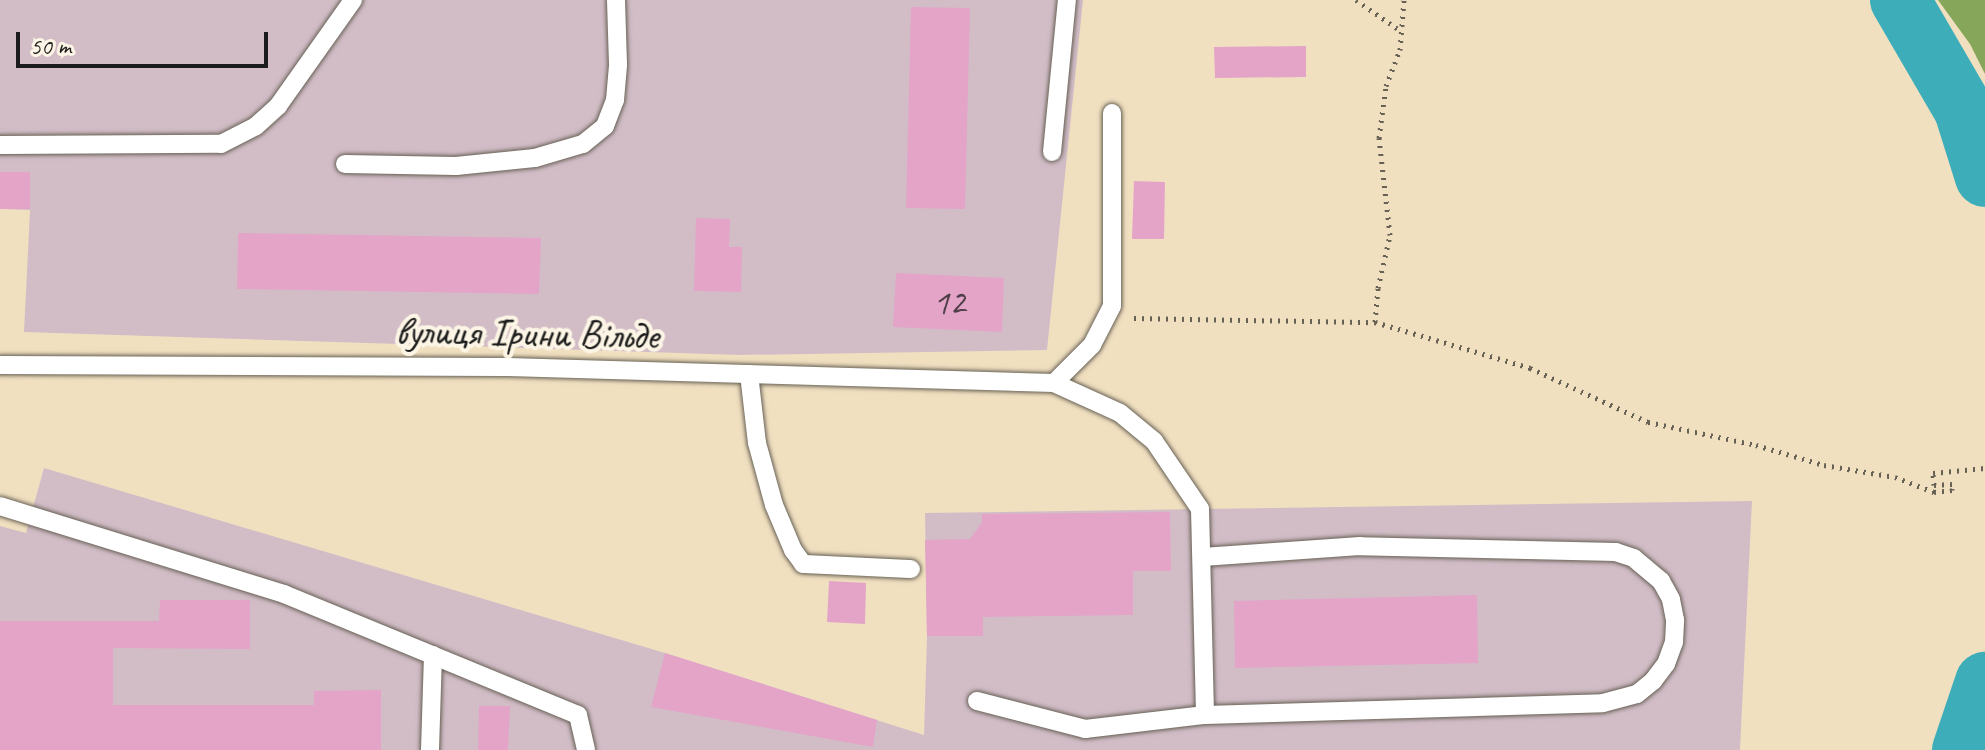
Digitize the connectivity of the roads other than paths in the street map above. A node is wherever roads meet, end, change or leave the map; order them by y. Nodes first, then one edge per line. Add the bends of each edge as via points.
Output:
1 (353, 0) edge
2 (616, 0) edge
3 (1067, 0) edge
4 (1112, 113) dead end
5 (0, 145) edge
6 (1052, 152) dead end
7 (345, 164) dead end
8 (0, 365) edge
9 (749, 374) junction
10 (1054, 383) junction
11 (0, 506) edge
12 (1202, 557) junction
13 (911, 569) dead end
14 (433, 655) junction
15 (977, 701) dead end
16 (1205, 715) junction
17 (430, 750) edge
18 (586, 750) edge

1 - 5 lane via 278,106 256,126 221,144
2 - 7 lane via 615,100 605,126 583,144 535,158 456,166
3 - 6 lane
4 - 10 lane via 1109,317 1092,345
8 - 9 lane, вулиця Ірини Вільде via 508,367
9 - 10 lane, вулиця Ірини Вільде
9 - 13 lane via 757,443 774,505 803,564
10 - 12 lane via 1120,413 1154,441 1200,509
11 - 14 lane via 284,594
12 - 16 lane
12 - 16 lane via 1360,546 1616,552 1634,558 1661,581 1675,620 1666,664 1637,694 1620,700
14 - 17 lane
14 - 18 lane via 578,715
15 - 16 lane via 1085,729

